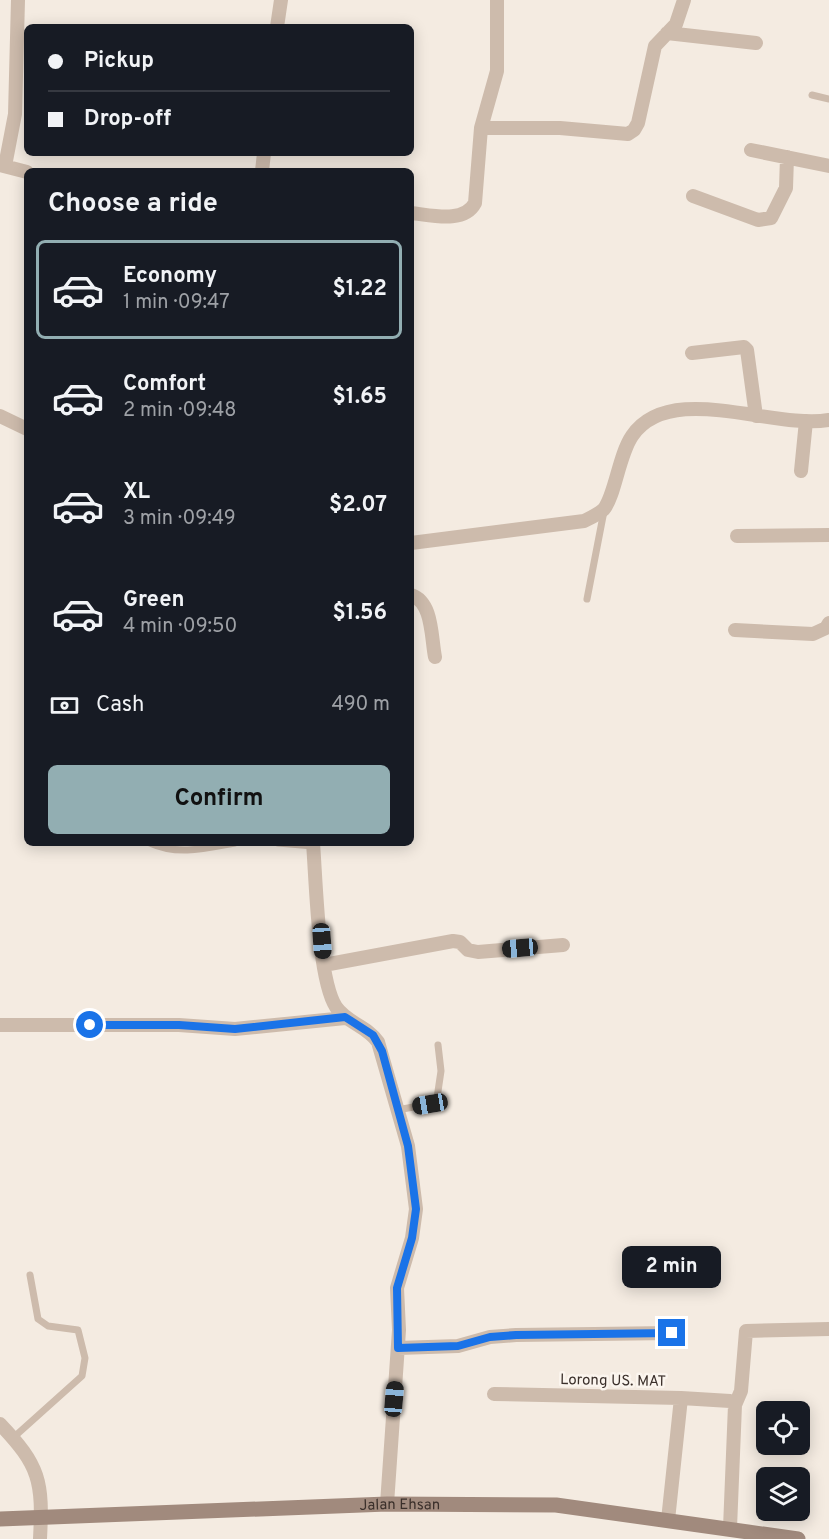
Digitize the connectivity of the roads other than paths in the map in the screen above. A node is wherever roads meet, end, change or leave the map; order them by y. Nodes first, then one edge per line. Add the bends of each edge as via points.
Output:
1 (18, 0) edge
2 (281, 0) edge
3 (497, 0) edge
4 (684, 0) edge
5 (278, 24) edge
6 (668, 33) junction
7 (756, 43) dead end
8 (812, 95) dead end
9 (829, 99) edge
10 (481, 128) junction
11 (751, 150) dead end
12 (787, 157) junction
13 (2, 165) edge
14 (829, 166) edge
15 (24, 171) edge
16 (693, 196) dead end
17 (414, 213) edge
18 (692, 353) dead end
19 (0, 416) edge
20 (756, 416) junction
21 (829, 420) edge
22 (806, 422) junction
23 (24, 428) edge
24 (801, 471) dead end
25 (604, 508) junction
26 (829, 535) edge
27 (737, 536) dead end
28 (414, 543) edge
29 (414, 596) edge
30 (587, 599) dead end
31 (829, 623) edge
32 (735, 630) dead end
33 (435, 657) dead end
34 (165, 846) edge
35 (219, 846) edge
36 (313, 846) edge
37 (562, 945) dead end
38 (324, 965) junction
39 (345, 1017) junction
40 (0, 1025) edge
41 (438, 1045) dead end
42 (398, 1110) junction
43 (30, 1275) dead end
44 (829, 1329) edge
45 (672, 1333) dead end
46 (398, 1348) junction
47 (494, 1394) dead end
48 (681, 1398) junction
49 (735, 1405) junction
50 (0, 1424) edge
51 (14, 1437) junction
52 (387, 1504) junction
53 (41, 1518) junction
54 (0, 1519) edge
55 (668, 1520) junction
56 (730, 1528) junction
57 (758, 1536) edge
58 (40, 1539) edge
59 (798, 1539) edge

1 - 13 street via 15,114
2 - 5 street
3 - 10 street via 497,71
4 - 6 street via 680,19
6 - 7 street
6 - 10 street via 655,46 638,123 628,134 560,128
8 - 9 lane
10 - 17 street via 475,203 471,211 463,216
11 - 12 street
12 - 14 street
12 - 16 street via 786,188 767,220
13 - 15 street
18 - 20 street via 744,347
19 - 23 street
20 - 22 street
20 - 25 street via 695,409 654,415 630,438
21 - 22 street
22 - 24 street
25 - 28 street via 569,525
25 - 30 lane
26 - 27 street
29 - 33 street via 426,610
31 - 32 street via 813,634
34 - 35 lane via 190,851
36 - 38 street
37 - 38 street via 478,952 453,941
38 - 39 street via 331,997
39 - 40 street via 235,1029 179,1025
39 - 42 street via 366,1029 378,1042
41 - 42 lane via 441,1071 437,1098 430,1104
42 - 46 street via 414,1179 416,1209 397,1288
43 - 51 lane via 38,1319 48,1326 78,1330 86,1365 82,1376
44 - 49 street via 746,1331 741,1391
45 - 46 street via 516,1335 458,1346
46 - 52 street
47 - 48 street, Lorong US. MAT
48 - 49 street via 730,1401
48 - 55 street, Lorong US. MAT
49 - 56 street
50 - 51 street
51 - 53 street via 35,1469
52 - 53 main road, Jalan Ehsan
52 - 55 main road, Jalan Ehsan via 525,1503
53 - 54 main road, Jalan Ehsan
53 - 58 street
55 - 56 main road, Jalan Ehsan
56 - 57 main road, Jalan Ehsan
57 - 59 main road, Jalan Ehsan

